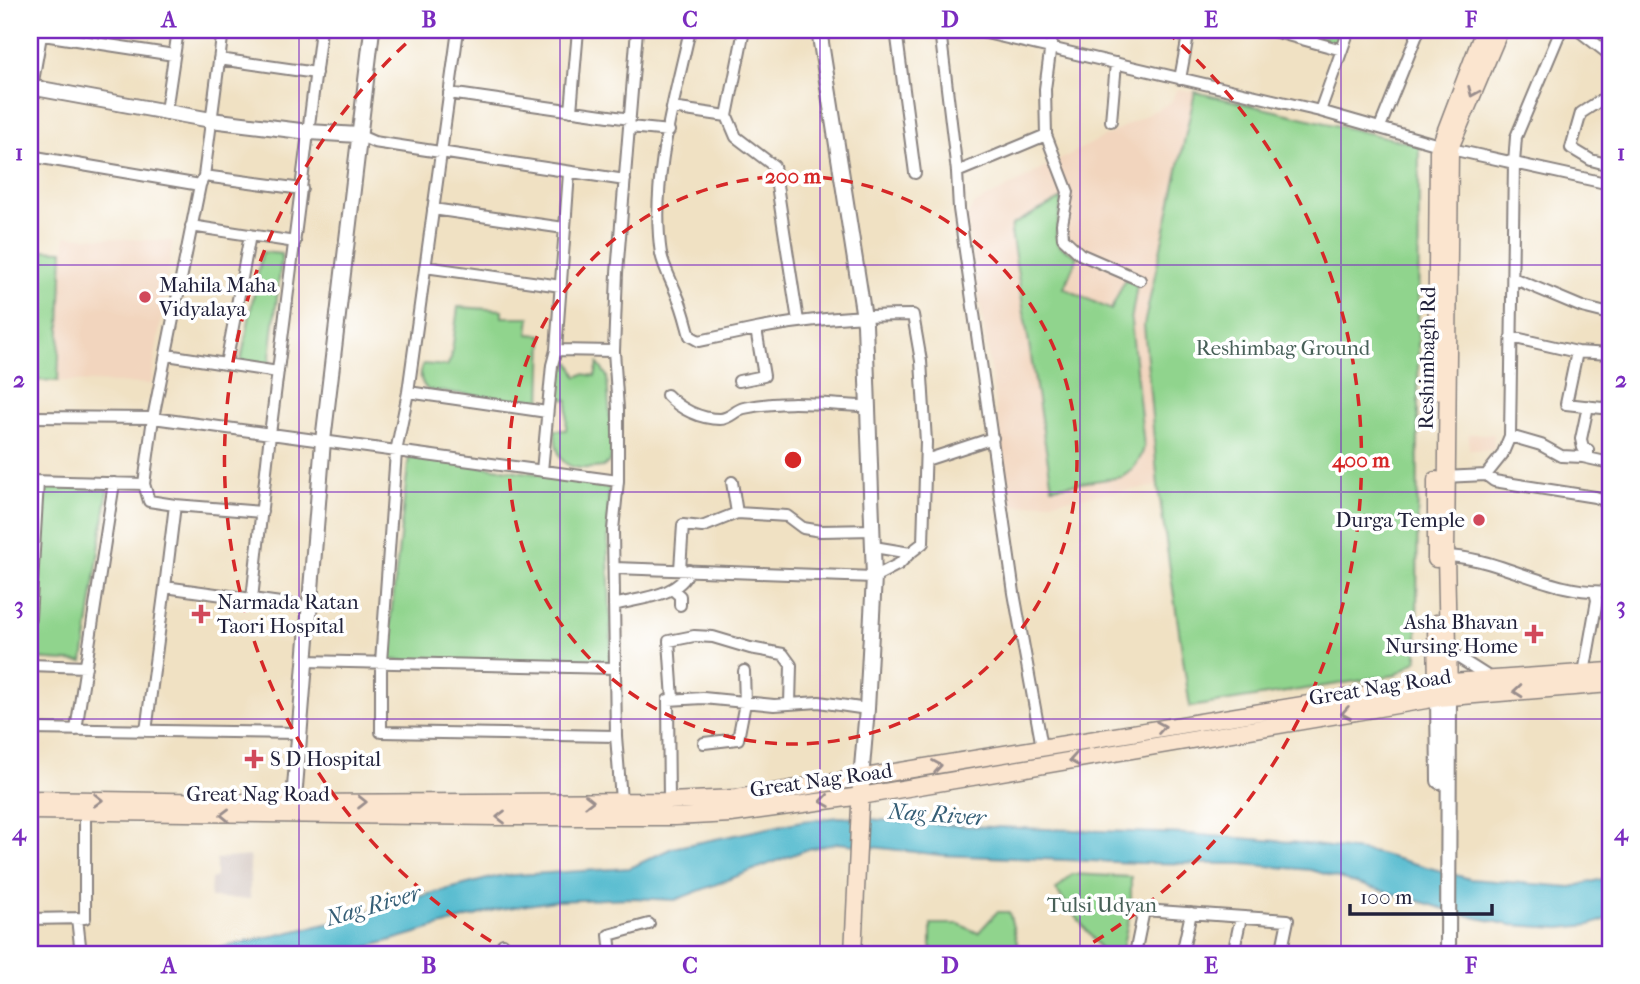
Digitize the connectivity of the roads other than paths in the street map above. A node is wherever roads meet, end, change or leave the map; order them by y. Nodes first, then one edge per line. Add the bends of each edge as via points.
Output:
1 (96, 30) edge
2 (178, 30) edge
3 (223, 30) edge
4 (321, 30) edge
5 (372, 30) edge
6 (457, 30) edge
7 (578, 30) edge
8 (637, 30) edge
9 (690, 30) edge
10 (744, 30) edge
11 (819, 30) edge
12 (896, 30) edge
13 (940, 30) edge
14 (973, 30) edge
15 (1053, 30) edge
16 (1189, 30) edge
17 (1269, 30) edge
18 (1349, 30) edge
19 (1419, 30) edge
20 (1484, 30) edge
21 (1500, 30) edge
22 (1561, 30) edge
23 (1577, 30) edge
24 (38, 32) edge
25 (94, 43) junction
26 (1049, 48) junction
27 (1342, 50) junction
28 (174, 55) junction
29 (1610, 55) edge
30 (219, 59) junction
31 (1116, 63) junction
32 (316, 73) junction
33 (1180, 79) junction
34 (31, 87) edge
35 (449, 93) junction
36 (1610, 94) edge
37 (672, 108) junction
38 (166, 111) junction
39 (571, 111) junction
40 (1320, 111) junction
41 (727, 116) junction
42 (211, 120) junction
43 (1111, 121) dead end
44 (630, 123) junction
45 (1380, 127) junction
46 (669, 131) junction
47 (309, 132) junction
48 (358, 135) junction
49 (1046, 135) junction
50 (1444, 146) junction
51 (440, 152) junction
52 (30, 156) edge
53 (1514, 163) junction
54 (1610, 165) edge
55 (957, 172) junction
56 (569, 173) junction
57 (915, 173) dead end
58 (625, 180) junction
59 (202, 181) junction
60 (1610, 184) edge
61 (302, 189) junction
62 (433, 209) junction
63 (191, 226) junction
64 (564, 228) junction
65 (250, 235) junction
66 (295, 242) junction
67 (425, 267) junction
68 (1513, 278) junction
69 (1140, 280) dead end
70 (561, 286) junction
71 (1610, 314) edge
72 (864, 317) junction
73 (798, 321) junction
74 (756, 329) junction
75 (1511, 338) junction
76 (556, 350) junction
77 (614, 351) junction
78 (1577, 352) junction
79 (1610, 354) edge
80 (167, 355) junction
81 (226, 364) junction
82 (278, 372) junction
83 (739, 380) dead end
84 (408, 392) junction
85 (667, 394) dead end
86 (869, 406) junction
87 (1588, 406) junction
88 (1610, 406) edge
89 (547, 412) junction
90 (30, 417) edge
91 (153, 418) junction
92 (270, 434) junction
93 (1510, 436) junction
94 (993, 438) junction
95 (323, 441) junction
96 (396, 452) junction
97 (1588, 458) junction
98 (926, 460) junction
99 (1610, 463) edge
100 (542, 471) junction
101 (1486, 475) junction
102 (1441, 477) junction
103 (618, 481) junction
104 (34, 482) edge
105 (732, 482) dead end
106 (114, 483) junction
107 (144, 484) junction
108 (1610, 502) edge
109 (175, 505) junction
110 (262, 512) junction
111 (737, 513) junction
112 (874, 530) junction
113 (874, 547) junction
114 (910, 553) junction
115 (1441, 556) junction
116 (614, 568) junction
117 (685, 569) junction
118 (874, 577) junction
119 (164, 587) junction
120 (673, 590) junction
121 (1610, 591) edge
122 (1595, 592) junction
123 (252, 599) junction
124 (614, 605) junction
125 (680, 605) dead end
126 (309, 607) junction
127 (30, 620) edge
128 (1448, 651) junction
129 (304, 661) junction
130 (381, 663) junction
131 (30, 665) edge
132 (86, 667) junction
133 (615, 668) junction
134 (744, 671) dead end
135 (1610, 671) edge
136 (1584, 673) junction
137 (1492, 679) junction
138 (1610, 684) edge
139 (1443, 690) junction
140 (673, 699) junction
141 (745, 703) junction
142 (790, 704) junction
143 (867, 709) junction
144 (30, 729) edge
145 (76, 730) junction
146 (146, 731) junction
147 (298, 733) junction
148 (616, 736) junction
149 (704, 743) dead end
150 (1042, 747) junction
151 (861, 779) junction
152 (30, 799) edge
153 (621, 800) junction
154 (669, 801) junction
155 (861, 802) junction
156 (293, 809) junction
157 (30, 811) edge
158 (85, 813) junction
159 (1191, 913) junction
160 (1241, 917) junction
161 (77, 918) junction
162 (30, 919) edge
163 (649, 924) dead end
164 (1444, 938) junction
165 (81, 954) edge
166 (611, 954) edge
167 (853, 954) edge
168 (1136, 954) edge
169 (1182, 954) edge
170 (1233, 954) edge
171 (1281, 954) edge
172 (1440, 954) edge
173 (1448, 954) edge

1 - 25 street
2 - 28 street
3 - 30 street
4 - 32 street
5 - 48 street
6 - 35 street
7 - 39 street
8 - 44 street
9 - 37 street
10 - 41 street
11 - 72 street
12 - 57 street
13 - 55 street
14 - 26 street
15 - 26 street
16 - 33 street
17 - 27 street
18 - 27 street
19 - 45 street
20 - 50 main road
21 -> 50 main road, Reshimbagh Rd
22 - 53 street via 1516,137
23 - 29 street
24 - 25 street
24 - 34 street
25 - 28 street
26 - 31 street
26 - 49 street
27 - 40 street
28 - 38 street
30 - 32 street
30 - 42 street
31 - 33 street
31 - 43 street
32 - 47 street
33 - 40 street
34 - 38 street
35 - 39 street
35 - 51 street
36 - 54 street via 1581,113 1570,148
37 - 41 street
37 - 46 street
38 - 42 street
39 - 44 street
40 - 45 street
41 - 73 street via 736,137 774,166
42 - 47 street
42 - 59 street
44 - 46 street
44 - 58 street
45 - 50 street
46 - 74 street via 658,224 662,258 690,336 699,341
47 - 48 street
47 - 61 street
48 - 51 street via 374,142
48 - 95 street
49 - 55 street
49 - 69 street via 1068,192 1063,238 1080,254
50 - 53 street
50 - 102 main road, Reshimbagh Rd
51 - 56 street
51 - 62 street
52 - 59 street
53 - 60 street
53 - 68 street
55 - 94 street
56 - 58 street
56 - 64 street
58 - 77 street
59 - 61 street
59 - 63 street
61 - 66 street
62 - 64 street
62 - 67 street
63 - 65 street
63 - 80 street
64 - 70 street
65 - 66 street
65 - 81 street
66 - 82 street
67 - 70 street
67 - 84 street
68 - 71 street
68 - 75 street
70 - 76 street
72 - 73 street
72 - 86 street
72 - 98 street via 913,315 921,361
73 - 74 street
74 - 83 street via 764,376
75 - 78 street
75 - 93 street
76 - 77 street
76 - 89 street
77 - 103 street
78 - 79 street
78 - 87 street via 1566,404
80 - 81 street
80 - 91 street
81 - 82 street
82 - 92 street
84 - 89 street
84 - 96 street
85 - 86 street via 695,414 723,419 743,408
86 - 112 street
87 - 88 street
87 - 97 street via 1581,439
89 - 100 street
90 - 91 street
91 - 92 street
91 - 107 street
92 - 95 street
92 - 110 street
93 - 97 street via 1561,456
93 - 101 street
94 - 98 street
94 - 150 street via 1014,593
95 - 96 street
95 - 126 street
96 - 100 street
96 - 130 street
97 - 99 street
98 - 114 street via 923,543
100 - 103 street
101 - 102 street
101 - 108 street via 1494,481
102 - 115 main road, Reshimbagh Rd
103 - 116 street
104 - 106 street
104 - 127 street
105 - 111 street
106 - 107 street
106 - 132 street
107 - 109 street via 149,501
109 - 110 street
109 - 119 street
110 - 123 street
111 - 112 street via 787,516 803,528 821,531
111 - 117 street via 702,527 683,525
112 - 113 street
113 - 114 street
113 - 118 street
114 - 118 street
115 - 122 street via 1484,563 1571,590
115 - 128 main road, Reshimbagh Rd
115 - 139 main road
116 - 117 street
116 - 124 street
117 - 118 street
117 - 120 street via 686,579
118 - 143 street
119 - 123 street
119 - 146 street
120 - 124 street
120 - 125 street via 680,596
121 - 122 street
122 - 136 street
123 - 126 street
124 - 133 street
126 - 129 street
128 - 137 street
128 - 139 main road, Reshimbagh Rd
129 - 130 street
129 - 147 street
130 - 133 street
130 - 148 street via 381,732
131 - 132 street
132 - 145 street
133 - 148 street
134 - 141 street
135 - 136 main road, Great Nag Road
136 - 137 main road, Great Nag Road
137 - 139 main road, Great Nag Road
138 -> 139 main road, Great Nag Road
150 -> 139 main road, Great Nag Road
139 -> 155 main road, Great Nag Road
139 - 164 street
140 - 141 street
140 - 142 street via 669,641 713,636 783,654 791,665
140 - 154 street via 668,700
141 - 142 street
141 - 149 street via 738,739
142 - 143 street via 819,702
143 - 151 street
144 - 145 street
145 - 146 street
146 - 147 street
147 - 156 street
148 - 153 street
151 -> 150 main road, Great Nag Road
151 - 154 main road, Great Nag Road via 736,798
151 - 155 main road
152 -> 156 main road, Great Nag Road
153 - 154 main road, Great Nag Road
156 -> 153 main road, Great Nag Road
155 -> 156 main road, Great Nag Road via 674,817
155 - 167 main road
156 -> 158 main road, Great Nag Road
157 - 158 main road, Great Nag Road
158 - 161 street via 85,918
159 - 160 street
159 - 168 street via 1143,910
159 - 169 street
160 - 170 street
160 - 171 street via 1289,920
161 - 162 street
161 - 165 street
163 - 166 street via 609,935
164 - 172 street
164 - 173 street

